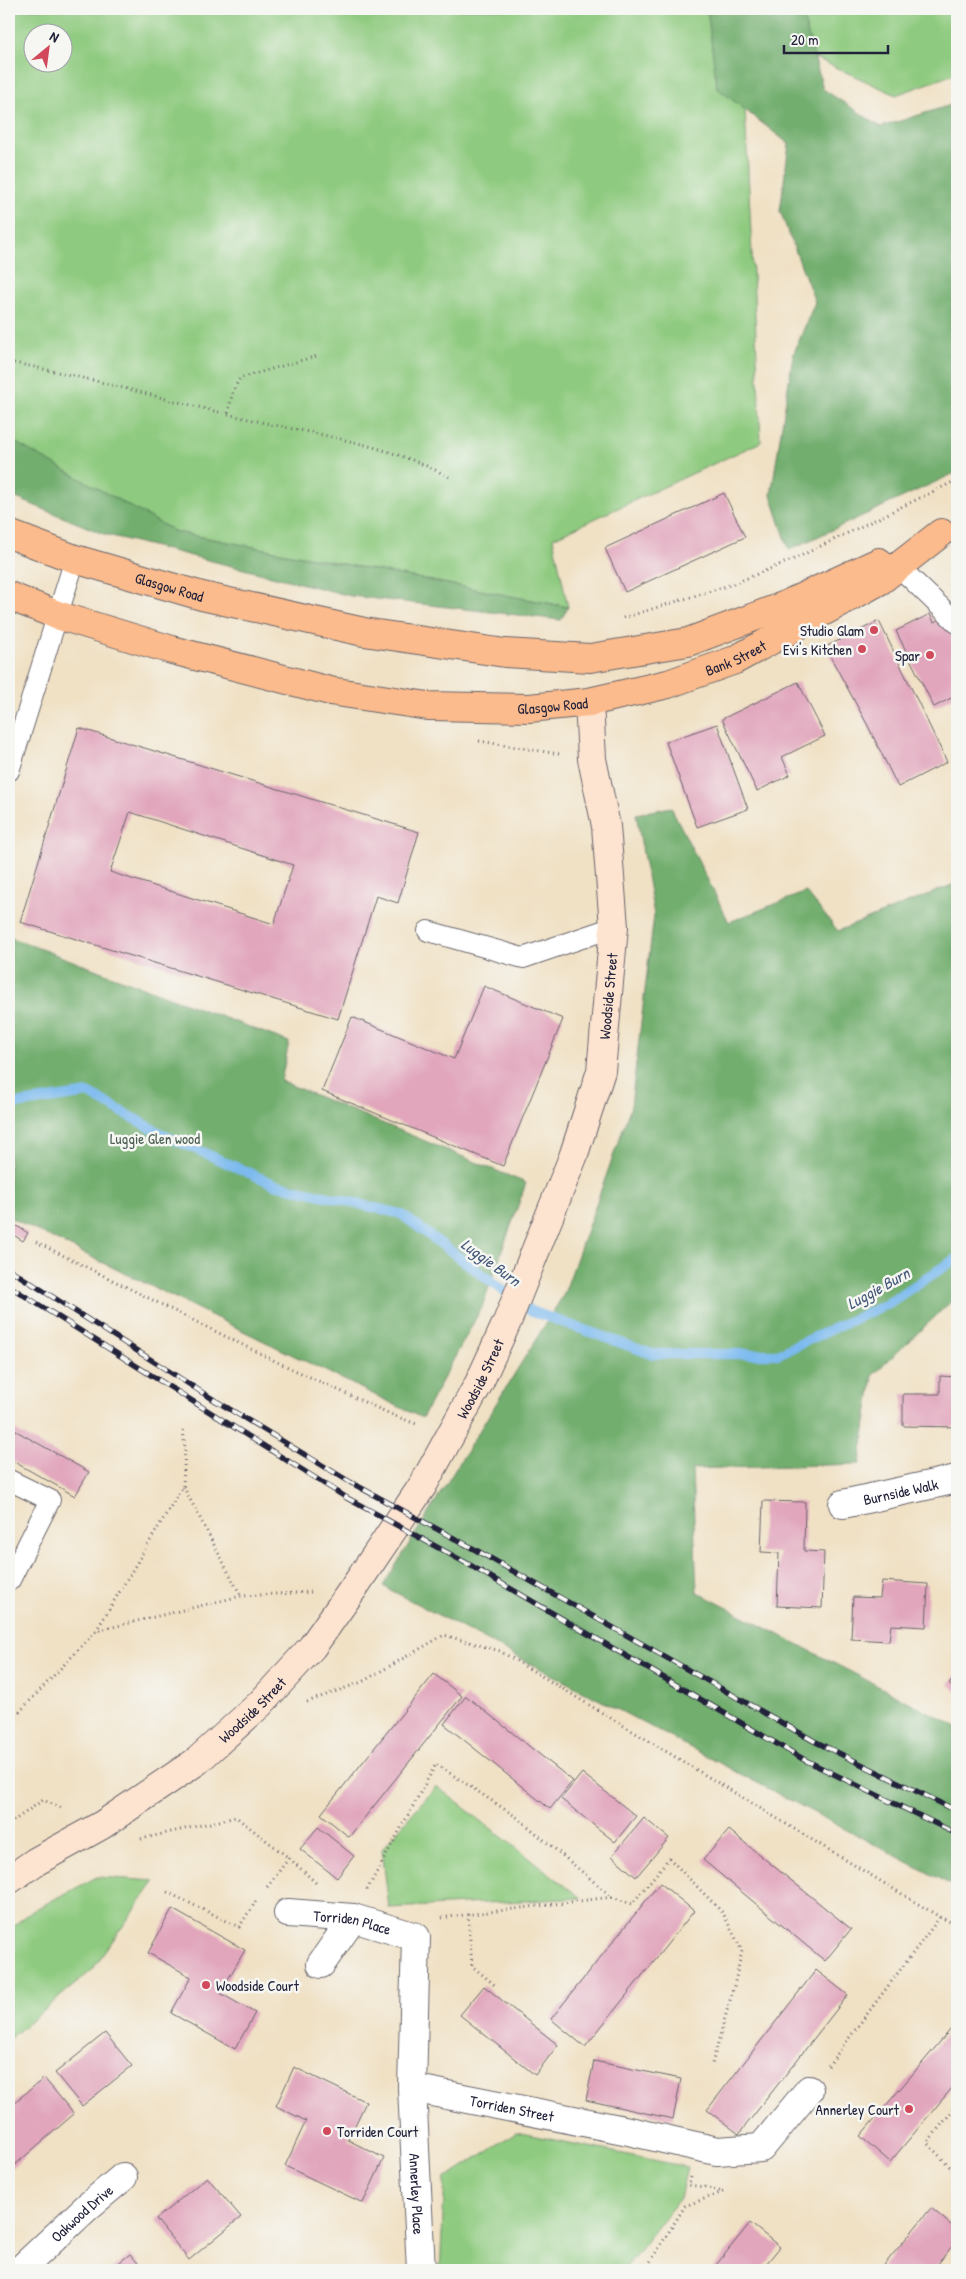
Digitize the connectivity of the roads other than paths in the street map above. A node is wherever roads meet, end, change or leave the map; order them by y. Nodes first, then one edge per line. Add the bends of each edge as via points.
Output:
1 (949, 529) edge
2 (9, 534) edge
3 (75, 559) junction
4 (898, 566) junction
5 (9, 596) edge
6 (57, 614) junction
7 (957, 623) edge
8 (590, 658) junction
9 (589, 702) junction
10 (9, 771) edge
11 (614, 927) junction
12 (428, 931) dead end
13 (957, 1479) edge
14 (9, 1480) edge
15 (842, 1504) dead end
16 (9, 1579) edge
17 (9, 1880) edge
18 (288, 1913) dead end
19 (353, 1918) junction
20 (321, 1964) dead end
21 (412, 2088) junction
22 (810, 2090) road end
23 (123, 2177) dead end
24 (20, 2270) edge
25 (422, 2270) edge

1 - 4 main road, Bank Street
1 - 8 main road, Bank Street via 784,606 688,642
2 - 3 main road, Glasgow Road
3 - 6 lane
3 - 8 main road, Glasgow Road via 202,596 364,632 506,653
4 - 7 lane
4 - 9 main road, Bank Street via 882,580 735,660 668,684
5 - 6 main road, Glasgow Road
6 - 9 main road, Glasgow Road via 172,650 330,691 450,708 529,708
6 - 10 lane
8 - 9 main road, Glasgow Road
9 - 11 street, Woodside Street via 592,759 606,826
11 - 12 lane via 523,958
11 - 17 street, Woodside Street via 601,1071 573,1157 507,1322 479,1383 423,1485 312,1647 260,1704 196,1761 102,1825
13 - 15 street, Burnside Walk
14 - 16 lane via 50,1500
18 - 19 street, Torriden Place
19 - 20 street
19 - 21 street, Torriden Place via 416,1937
21 - 22 street, Torriden Street via 717,2151 761,2148
21 - 25 street, Annerley Place
23 - 24 street, Oakwood Drive

